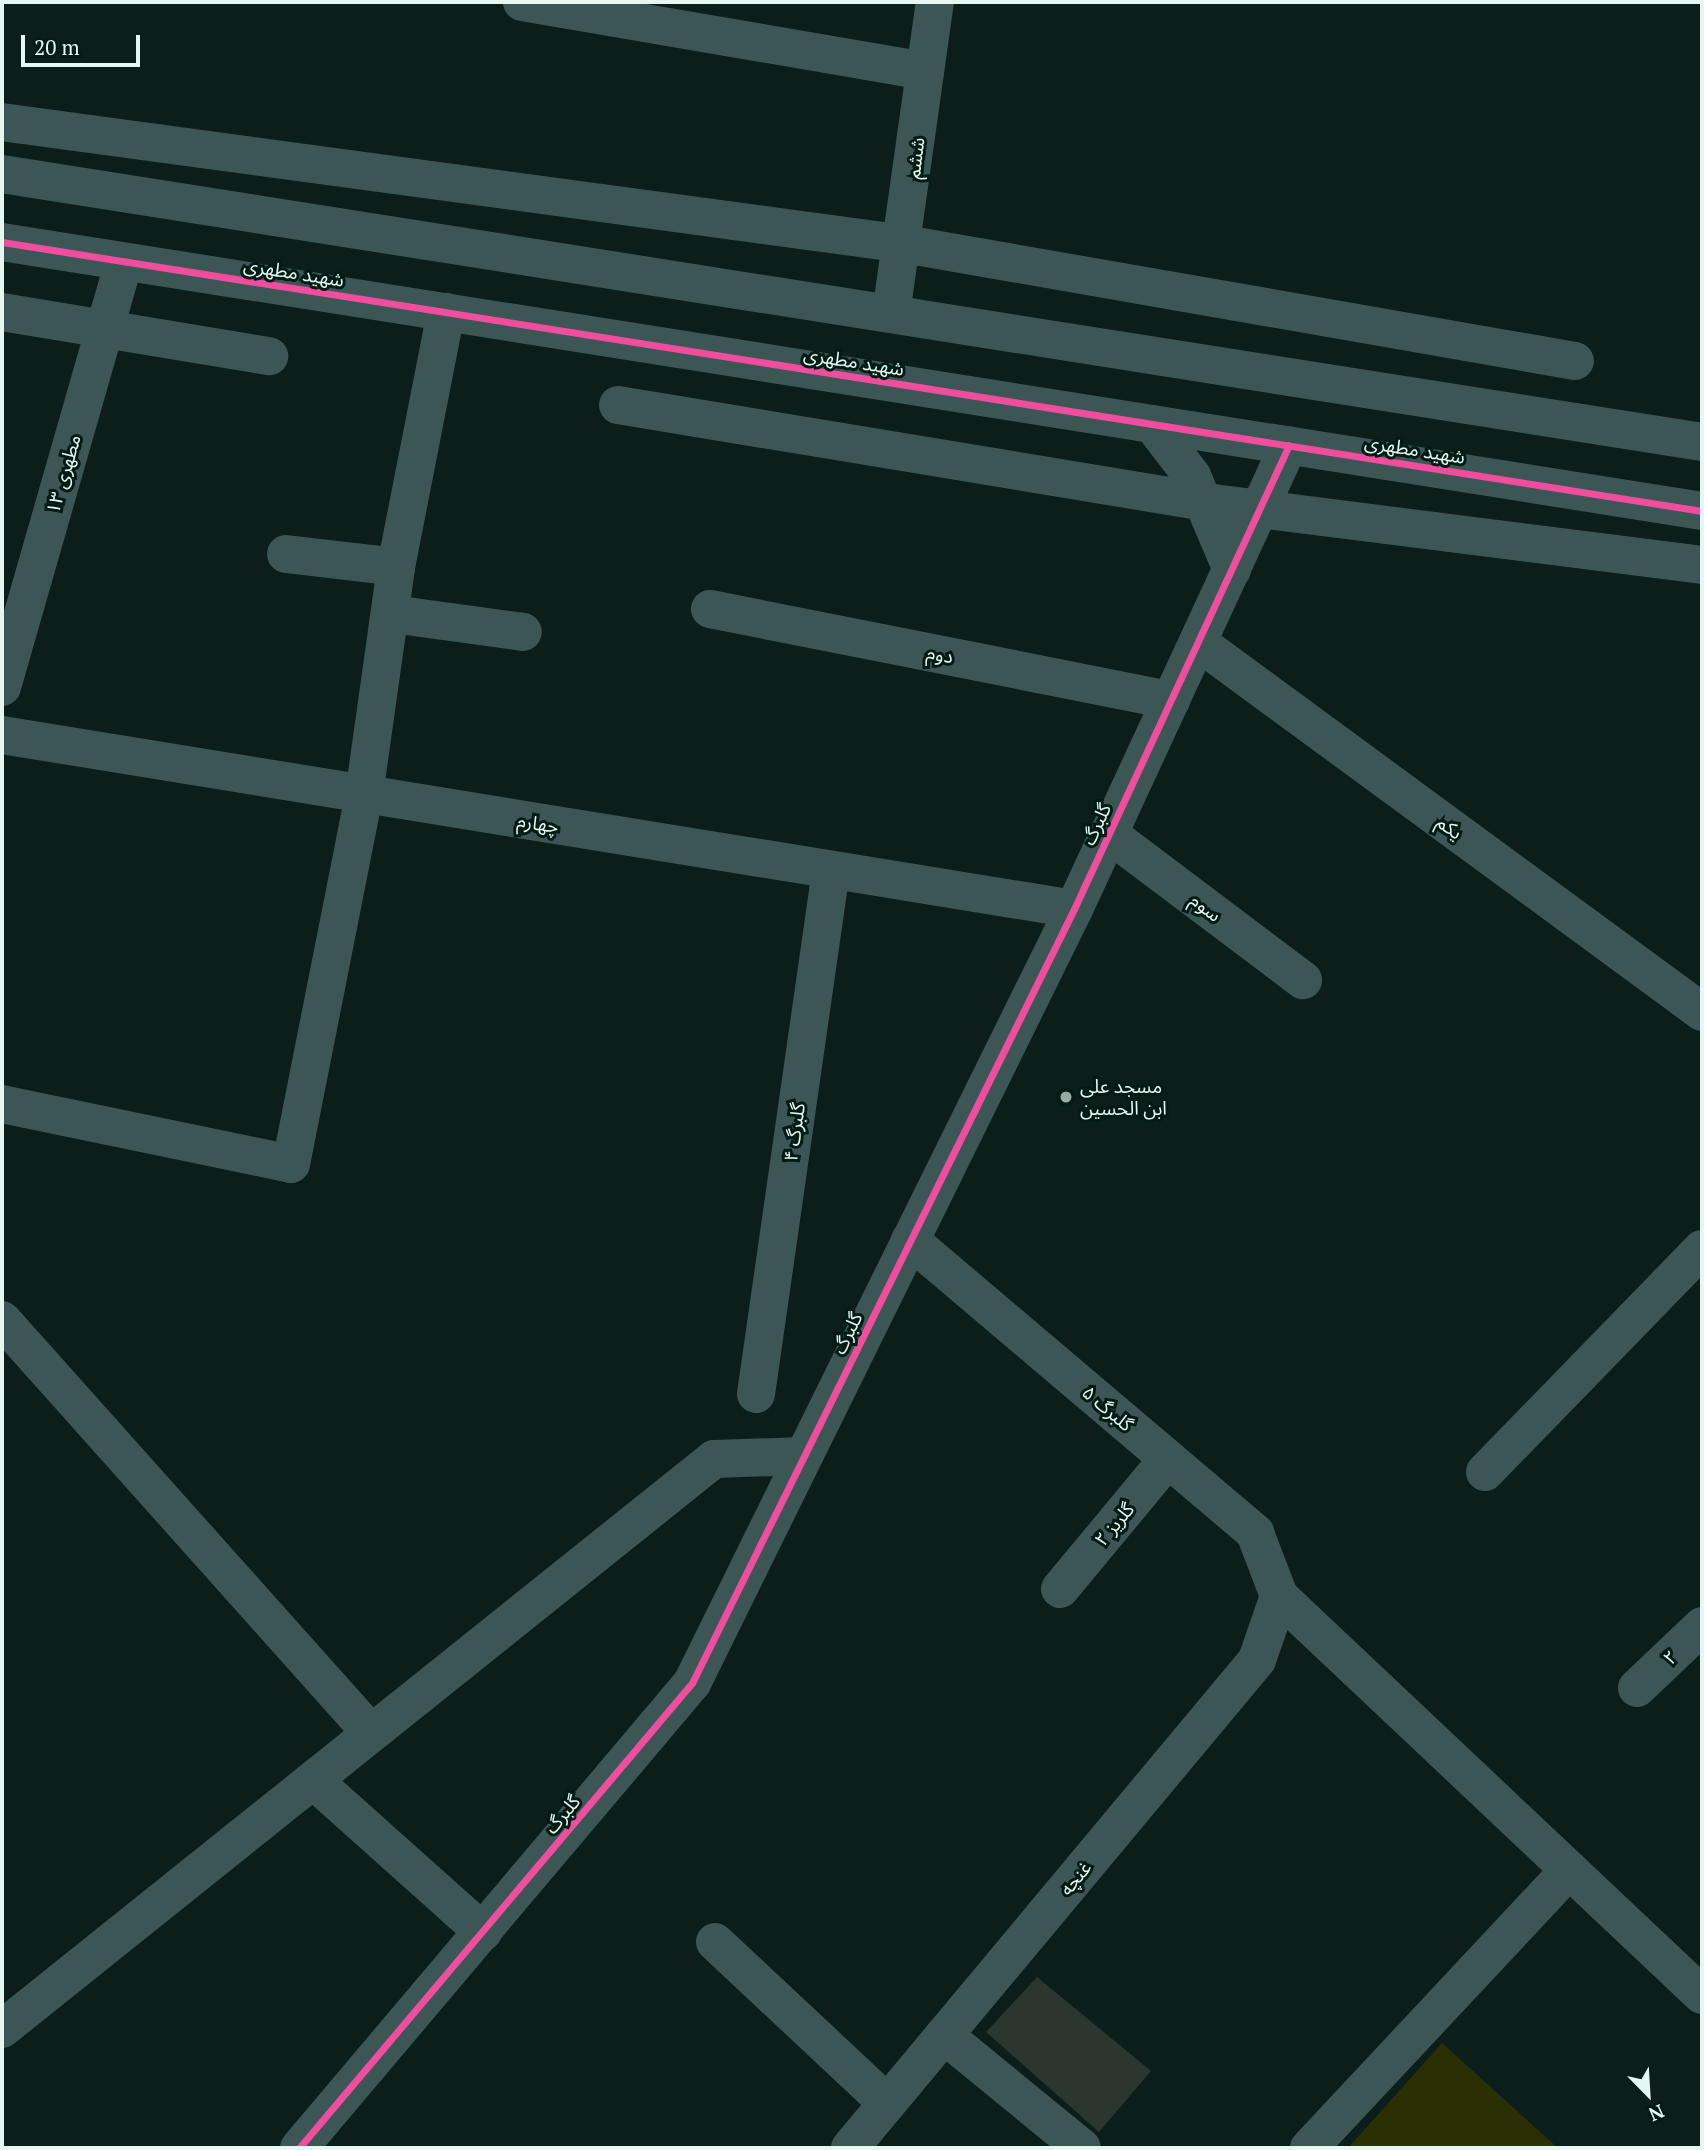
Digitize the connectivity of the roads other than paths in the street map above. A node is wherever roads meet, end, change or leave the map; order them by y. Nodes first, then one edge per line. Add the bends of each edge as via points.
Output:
1 (522, 2) edge
2 (935, 2) edge
3 (925, 71) junction
4 (2, 122) edge
5 (2, 174) edge
6 (2, 242) edge
7 (904, 244) junction
8 (124, 262) junction
9 (2, 312) edge
10 (446, 312) junction
11 (891, 314) junction
12 (105, 329) junction
13 (270, 356) dead end
14 (1575, 360) dead end
15 (618, 405) dead end
16 (1152, 424) junction
17 (1702, 442) edge
18 (1289, 446) junction
19 (1205, 502) junction
20 (1260, 510) junction
21 (1702, 511) edge
22 (286, 554) dead end
23 (1702, 565) edge
24 (397, 567) junction
25 (1232, 570) junction
26 (710, 609) dead end
27 (392, 614) junction
28 (12, 615) edge
29 (523, 632) dead end
30 (1198, 642) junction
31 (2, 687) edge
32 (1171, 700) junction
33 (2, 735) edge
34 (364, 795) junction
35 (1109, 834) junction
36 (831, 870) junction
37 (1074, 909) junction
38 (1303, 980) dead end
39 (1702, 1012) edge
40 (2, 1104) edge
41 (910, 1240) junction
42 (1702, 1249) edge
43 (2, 1320) edge
44 (756, 1394) dead end
45 (804, 1456) junction
46 (1168, 1459) junction
47 (1485, 1472) dead end
48 (1060, 1589) dead end
49 (1279, 1596) junction
50 (1702, 1626) edge
51 (1637, 1688) dead end
52 (371, 1733) junction
53 (313, 1780) junction
54 (1569, 1870) junction
55 (484, 1932) junction
56 (715, 1942) dead end
57 (1702, 1995) edge
58 (2, 2029) edge
59 (944, 2035) junction
60 (887, 2103) junction
61 (299, 2148) edge
62 (850, 2148) edge
63 (1082, 2148) edge
64 (1309, 2148) edge

1 - 3 street
2 - 3 street, ششم
3 - 7 street, ششم
4 - 7 street
5 - 11 street
6 - 8 street, شهید مطهری
7 - 11 street, ششم
7 - 14 street
8 - 10 street, شهید مطهری
8 - 12 street, مطهری ۱۳
9 - 12 street
10 - 16 street, شهید مطهری
10 - 24 street
11 - 17 street
12 - 13 street
12 - 28 street, مطهری ۱۳
15 - 19 street
16 - 18 street, شهید مطهری
16 - 19 street via 1192,476
18 - 20 street, گلبرگ
18 - 21 street, شهید مطهری
19 - 20 street
19 - 25 street
20 - 23 street
20 - 25 street, گلبرگ
22 - 24 street
24 - 27 street
25 - 30 street, گلبرگ
26 - 32 street, دوم
27 - 29 street
27 - 34 street
28 - 31 street, مطهری ۱۳
30 - 32 street, گلبرگ
30 - 39 street, یکم
32 - 35 street, گلبرگ
33 - 34 street, چهارم
34 - 36 street, چهارم
34 - 40 street via 291,1164
35 - 37 street, گلبرگ
35 - 38 street, سوم
36 - 37 street, چهارم
36 - 44 street, گلبرگ ۴
37 - 41 street, گلبرگ
41 - 45 street, گلبرگ
41 - 46 street, گلبرگ ۵
42 - 47 street
43 - 52 street
45 - 52 street via 714,1459
45 - 55 street, گلبرگ via 692,1683
46 - 48 street, گلریز ۲
46 - 49 street, گلبرگ ۵ via 1255,1533
49 - 54 street
49 - 59 street, غنچه via 1257,1660
50 - 51 street, ۲
52 - 53 street
53 - 55 street
53 - 58 street
54 - 57 street
54 - 64 street
55 - 61 street, گلبرگ
56 - 60 street
59 - 60 street, غنچه
59 - 63 street
60 - 62 street, غنچه

